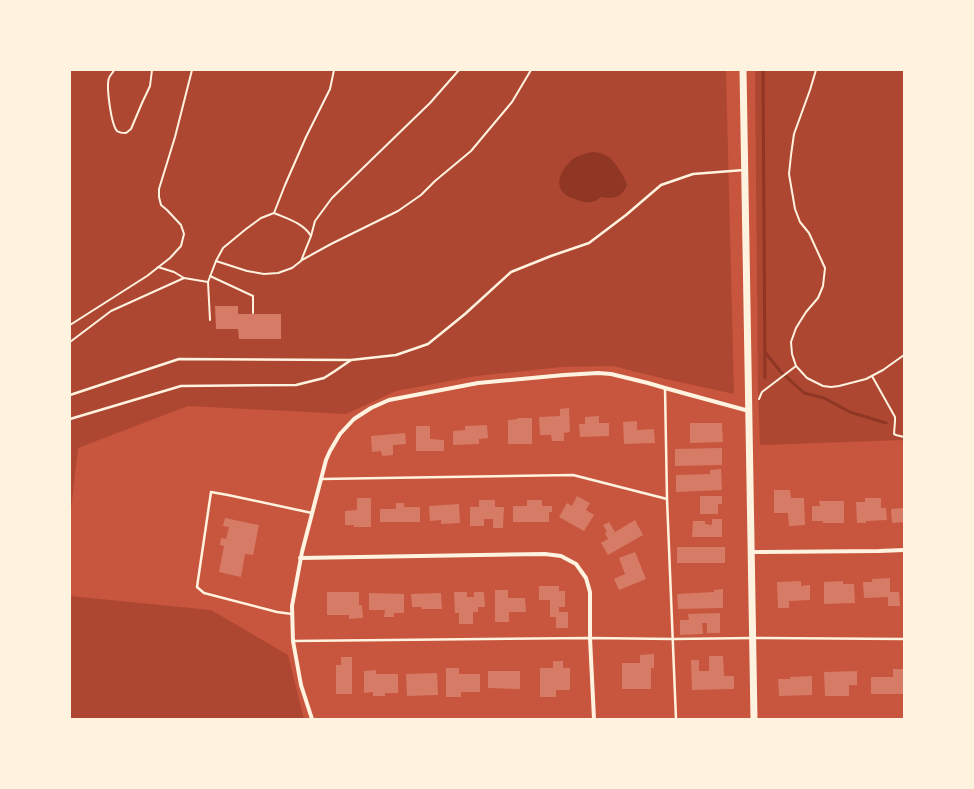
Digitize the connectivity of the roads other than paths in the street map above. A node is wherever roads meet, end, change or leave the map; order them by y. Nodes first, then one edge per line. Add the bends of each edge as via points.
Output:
1 (743, 70) edge
2 (744, 170) junction
3 (351, 360) junction
4 (665, 388) junction
5 (70, 395) edge
6 (749, 411) junction
7 (70, 419) edge
8 (321, 479) junction
9 (667, 499) junction
10 (312, 513) junction
11 (904, 550) edge
12 (751, 552) junction
13 (300, 558) junction
14 (292, 614) junction
15 (590, 638) junction
16 (753, 638) junction
17 (673, 639) junction
18 (904, 639) edge
19 (293, 641) junction
20 (312, 719) edge
21 (594, 719) edge
22 (676, 719) edge
23 (754, 719) edge

1 - 2 main road
2 - 3 lane via 693,174 661,185 589,244 511,272 428,344 396,355
2 - 6 main road
3 - 5 lane via 179,359
3 - 7 lane via 324,378 296,385 181,386
4 - 6 street
4 - 8 street via 598,373 478,383 389,400 354,419 340,434 326,460
4 - 9 lane
6 - 12 main road
8 - 9 lane via 573,475
8 - 10 street
9 - 17 lane
10 - 13 street
10 - 14 lane via 212,492 197,587 204,593
11 - 12 street
12 - 16 main road
13 - 14 street
13 - 15 street via 544,554 561,556 576,564 586,578 590,592
14 - 19 street
15 - 17 lane
15 - 19 lane
15 - 21 street
16 - 17 lane
16 - 18 lane
16 - 23 main road
17 - 22 lane
19 - 20 street via 301,686

